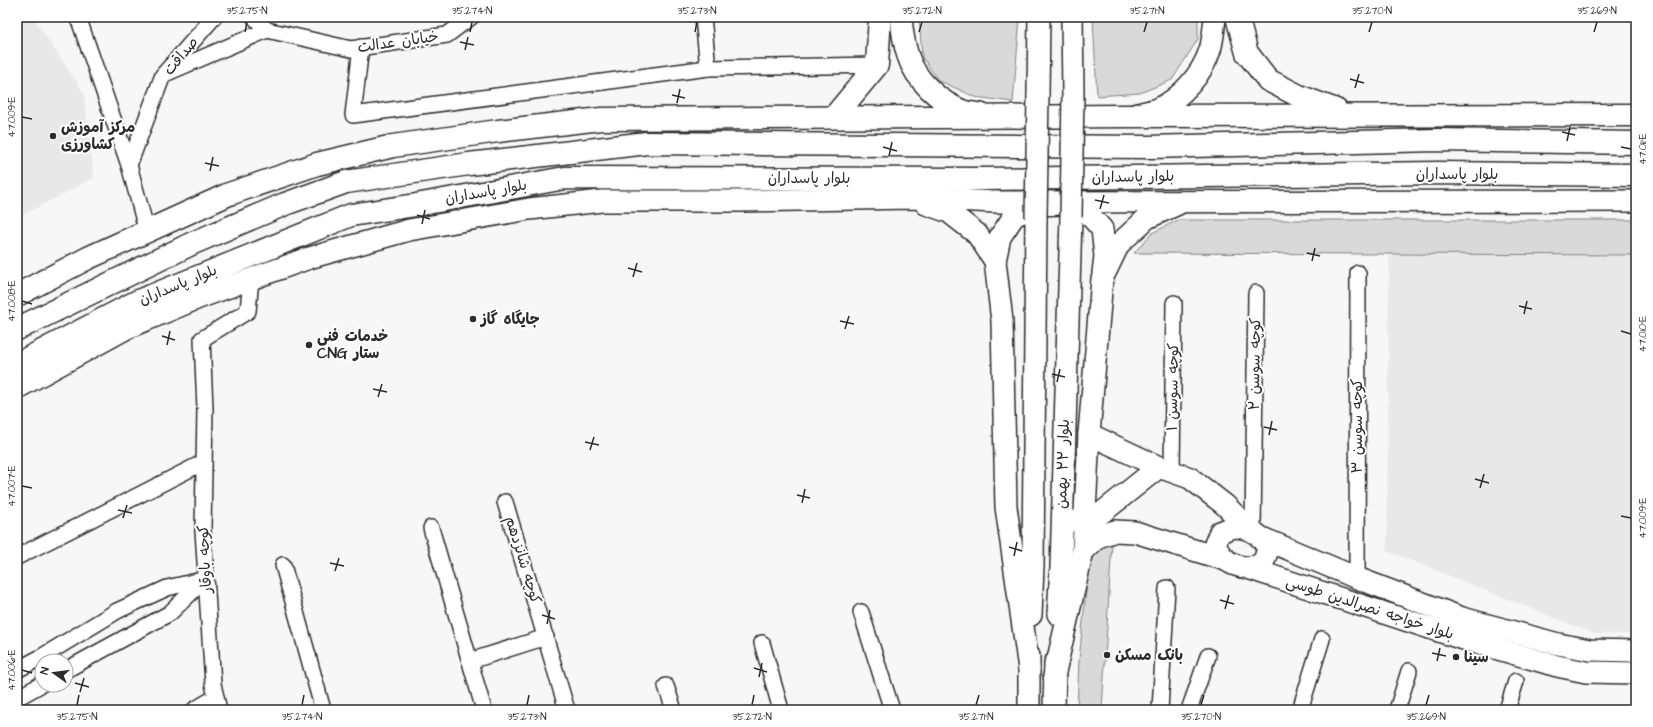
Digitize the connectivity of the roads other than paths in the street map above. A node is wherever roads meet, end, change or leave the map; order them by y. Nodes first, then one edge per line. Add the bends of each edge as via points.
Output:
1 (78, 17) edge
2 (214, 17) edge
3 (254, 17) edge
4 (471, 17) edge
5 (703, 17) edge
6 (880, 17) edge
7 (902, 17) edge
8 (1039, 17) edge
9 (1072, 17) edge
10 (1215, 17) edge
11 (1238, 17) edge
12 (267, 30) junction
13 (362, 47) junction
14 (877, 65) junction
15 (708, 68) junction
16 (163, 75) junction
17 (1350, 115) junction
18 (1636, 115) edge
19 (998, 116) junction
20 (1128, 116) junction
21 (834, 117) junction
22 (601, 119) junction
23 (1437, 140) junction
24 (647, 143) junction
25 (1636, 143) edge
26 (356, 156) junction
27 (128, 165) junction
28 (1438, 173) junction
29 (1636, 175) edge
30 (912, 198) junction
31 (1636, 201) edge
32 (1183, 202) junction
33 (285, 204) junction
34 (147, 232) junction
35 (995, 261) junction
36 (1358, 273) dead end
37 (251, 279) junction
38 (1102, 279) junction
39 (1256, 293) dead end
40 (17, 295) edge
41 (1174, 303) dead end
42 (17, 329) edge
43 (17, 364) edge
44 (17, 388) edge
45 (1089, 434) junction
46 (204, 462) junction
47 (1166, 470) junction
48 (505, 502) dead end
49 (1062, 511) junction
50 (1086, 521) junction
51 (431, 528) dead end
52 (1255, 533) junction
53 (1083, 551) junction
54 (17, 557) edge
55 (1235, 564) junction
56 (283, 565) dead end
57 (1357, 578) junction
58 (206, 579) junction
59 (1167, 588) dead end
60 (861, 612) dead end
61 (546, 637) junction
62 (1322, 639) dead end
63 (762, 643) dead end
64 (1636, 651) edge
65 (1208, 656) dead end
66 (470, 661) junction
67 (74, 666) edge
68 (1029, 669) junction
69 (17, 670) edge
70 (1409, 671) dead end
71 (1636, 673) edge
72 (1054, 676) junction
73 (1516, 681) dead end
74 (666, 686) dead end
75 (34, 688) edge
76 (17, 698) edge
77 (217, 704) edge
78 (194, 710) edge
79 (323, 710) edge
80 (484, 710) edge
81 (567, 710) edge
82 (674, 710) edge
83 (781, 710) edge
84 (892, 710) edge
85 (1029, 710) edge
86 (1054, 710) edge
87 (1160, 710) edge
88 (1189, 710) edge
89 (1300, 710) edge
90 (1397, 710) edge
91 (1507, 710) edge

1 - 27 street
2 - 16 street, صداقت
3 - 12 street
4 - 13 street, خیابان عدالت via 447,35
5 - 15 street
6 - 14 main road
7 - 19 main road via 908,57 929,89 964,112
8 - 68 main road, بلوار ۲۲ بهمن, bridge via 1033,566
9 - 49 main road, بلوار ۲۲ بهمن, bridge via 1071,217
10 - 20 main road via 1210,49 1203,66 1190,85 1157,109
11 - 17 main road via 1247,53 1268,80 1299,96
12 - 13 street, خیابان عدالت via 351,49
12 - 16 street
13 - 15 street via 353,115
14 - 15 street
14 - 21 main road
16 - 27 street, صداقت
17 - 18 main road
17 - 20 main road
19 - 20 main road
19 - 21 main road
21 - 22 main road
22 - 24 main road
22 - 26 main road via 393,146
23 - 24 main road, بلوار پاسداران via 1148,147
23 - 25 main road, بلوار پاسداران
23 - 28 main road
24 - 33 main road, بلوار پاسداران via 469,164 346,182
26 - 33 main road
26 - 34 main road via 318,164 229,194
27 - 34 street
28 - 29 main road, بلوار پاسداران
28 - 43 main road, بلوار پاسداران via 983,179 566,178 351,215 136,302
30 - 32 main road via 996,202
30 - 35 main road via 949,212 977,234
30 - 37 main road via 602,201 529,209 409,230 308,258
31 - 32 main road
32 - 38 main road via 1147,218 1119,244
33 - 42 main road, بلوار پاسداران via 193,243
34 - 40 main road via 88,258
35 - 38 main road via 1000,237 1014,216 1038,205 1061,204 1085,210 1102,229 1105,256
35 - 68 main road via 1002,321 1006,507
36 - 57 street, کوچه سوسن ۳
37 - 44 main road via 127,328
37 - 46 street, کوچه باوقار via 248,311 202,339
38 - 45 main road
39 - 52 street, کوچه سوسن ۲
41 - 47 street, کوچه سوسن ۱
45 - 47 main road
45 - 50 main road
46 - 54 street
46 - 58 street, کوچه باوقار via 202,531
47 - 50 main road via 1099,516
47 - 52 main road via 1190,478
48 - 61 street, کوچه شانزدهم
49 - 50 main road via 1072,521
49 - 72 main road, بلوار ۲۲ بهمن
50 - 53 main road
51 - 66 street
52 - 55 main road via 1268,550 1263,563 1257,566
52 - 55 main road via 1233,527 1220,532 1215,544 1218,551
52 - 57 main road, بلوار خواجه نصرالدین طوسی
53 - 55 main road, بلوار خواجه نصرالدین طوسی via 1098,537 1115,531 1135,532
53 - 72 main road
55 - 71 main road, بلوار خواجه نصرالدین طوسی via 1460,638 1556,666 1586,672
56 - 79 street
57 - 64 main road, بلوار خواجه نصرالدین طوسی via 1462,618 1558,644 1590,650
58 - 67 street via 170,613
58 - 69 street via 167,588 117,611
58 - 77 street, کوچه باوقار via 213,684
59 - 87 street
60 - 84 street
61 - 66 street
61 - 81 street, کوچه شانزدهم
62 - 89 street
63 - 83 street
65 - 88 street
66 - 80 street
68 - 85 main road, بلوار ۲۲ بهمن
70 - 90 street
72 - 86 main road, بلوار ۲۲ بهمن
73 - 91 street
74 - 82 street
75 - 76 street
77 - 78 street

